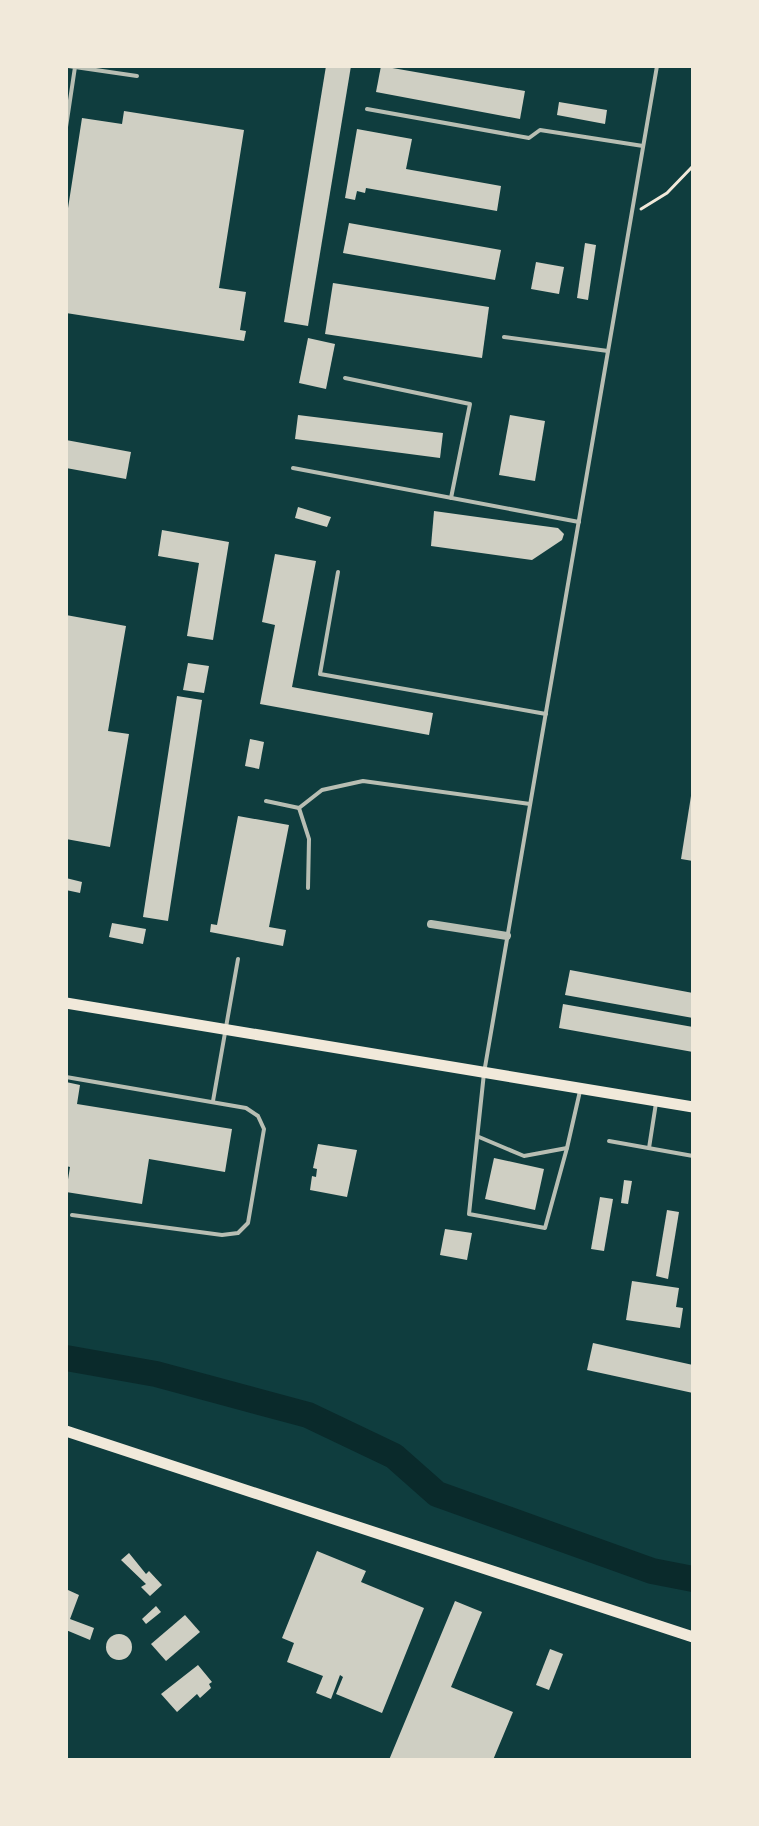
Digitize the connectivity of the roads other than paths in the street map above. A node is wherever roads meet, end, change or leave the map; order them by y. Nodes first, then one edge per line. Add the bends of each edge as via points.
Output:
1 (68, 66) edge
2 (657, 66) edge
3 (75, 67) edge
4 (137, 76) dead end
5 (367, 109) dead end
6 (66, 127) edge
7 (643, 146) junction
8 (504, 337) dead end
9 (608, 351) junction
10 (345, 378) dead end
11 (293, 468) dead end
12 (451, 498) junction
13 (579, 522) junction
14 (338, 572) dead end
15 (546, 714) junction
16 (266, 801) dead end
17 (530, 804) junction
18 (299, 808) junction
19 (308, 888) dead end
20 (431, 924) dead end
21 (507, 936) junction
22 (238, 959) dead end
23 (66, 1003) edge
24 (227, 1030) junction
25 (484, 1073) junction
26 (66, 1077) edge
27 (580, 1089) junction
28 (213, 1101) junction
29 (657, 1101) junction
30 (693, 1107) edge
31 (478, 1137) junction
32 (609, 1141) dead end
33 (567, 1148) junction
34 (649, 1148) junction
35 (693, 1156) edge
36 (72, 1215) dead end
37 (66, 1431) edge
38 (693, 1637) edge

1 - 3 lane
2 - 7 lane
3 - 4 lane
3 - 6 lane
5 - 7 lane via 529,138 540,130
7 - 9 lane
8 - 9 lane
9 - 13 lane
10 - 12 lane via 470,404
11 - 12 lane
12 - 13 lane
13 - 15 lane
14 - 15 lane via 320,674
15 - 17 lane
16 - 18 lane
17 - 18 lane via 363,781 322,790
17 - 21 lane
18 - 19 lane via 309,839
20 - 21 street
21 - 25 lane
22 - 24 lane
23 - 24 main road
24 - 25 main road
24 - 28 lane
25 - 27 main road
25 - 31 lane
26 - 28 lane
27 - 29 main road
27 - 33 lane
28 - 36 lane via 246,1108 264,1129 248,1223 238,1233
29 - 30 main road
29 - 34 lane
31 - 33 lane via 524,1156
31 - 33 lane via 469,1214 545,1228
32 - 34 lane
34 - 35 lane
37 - 38 main road

